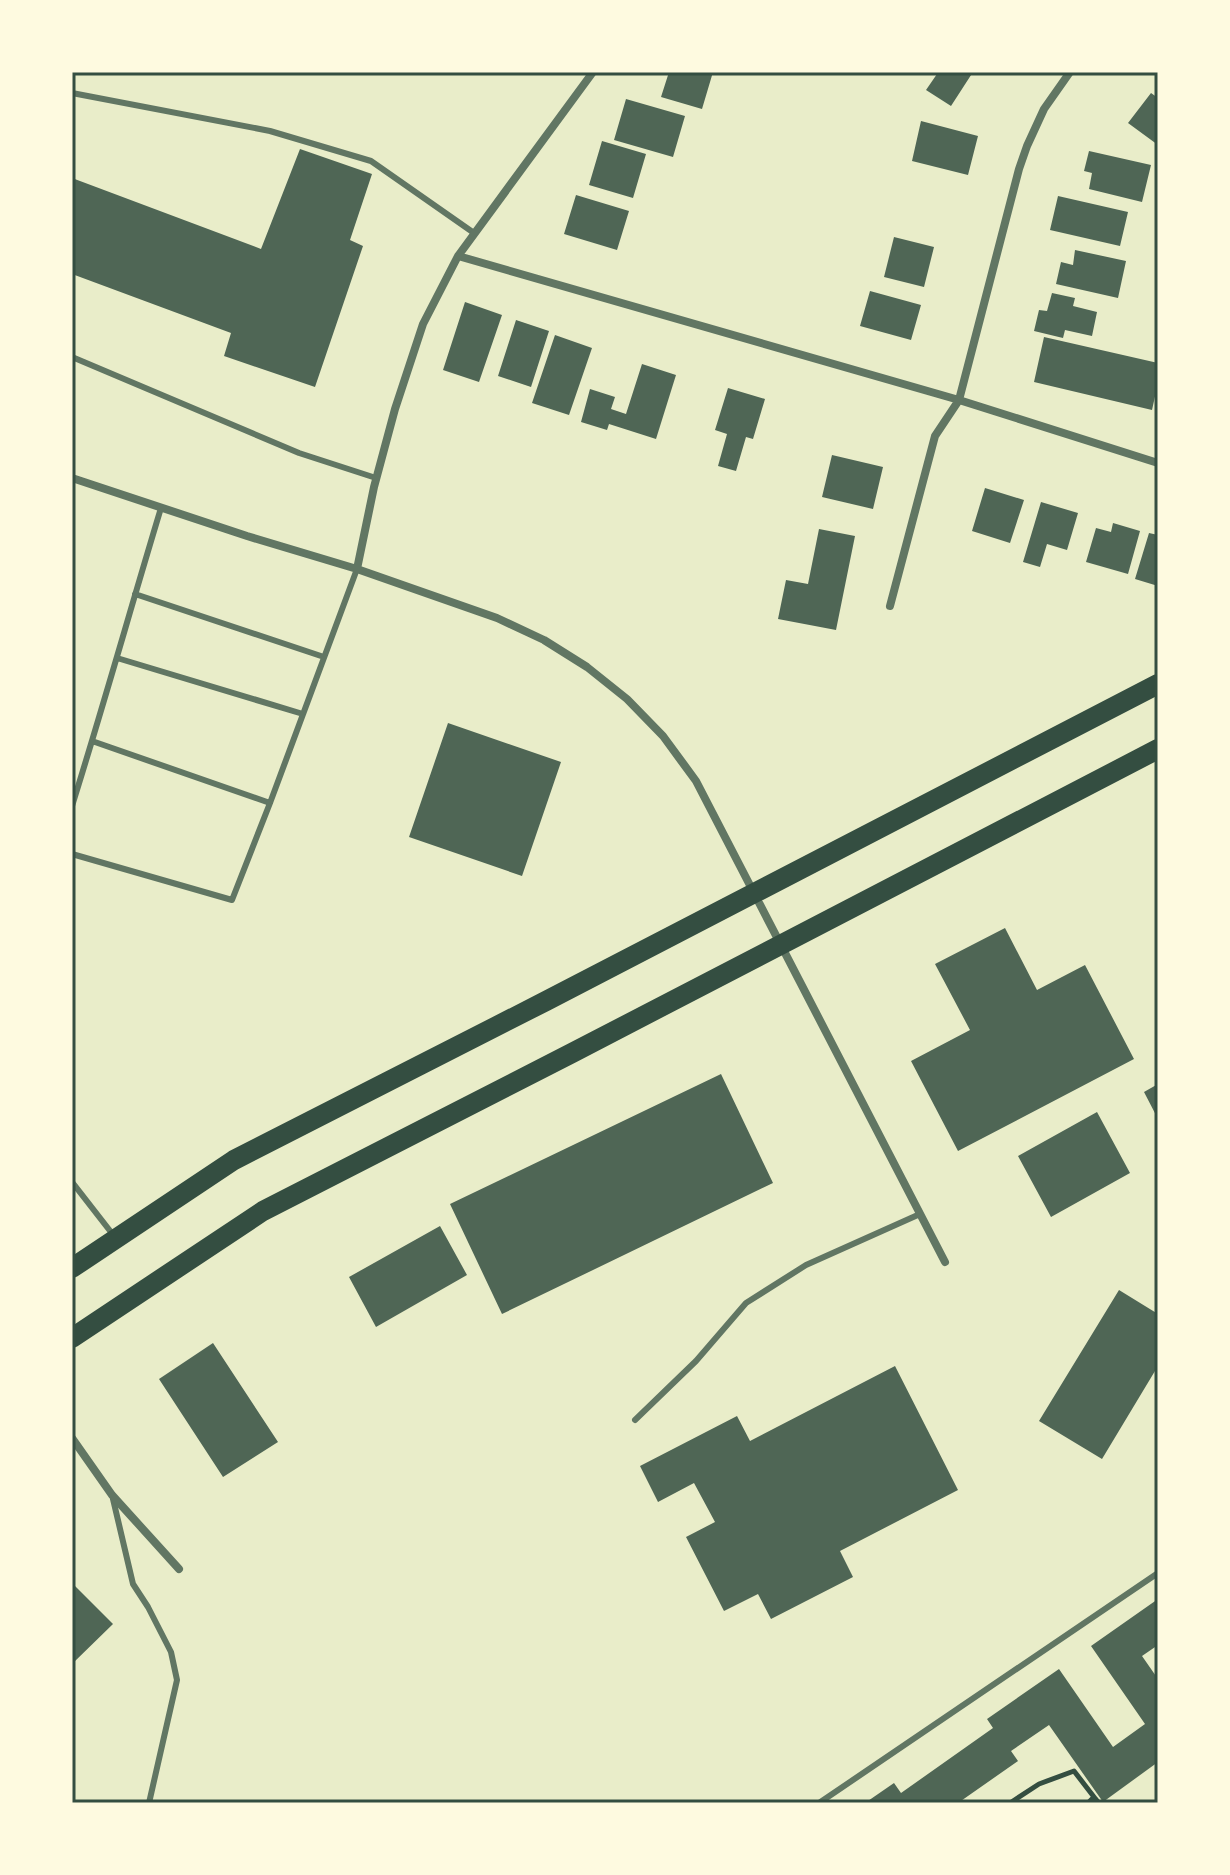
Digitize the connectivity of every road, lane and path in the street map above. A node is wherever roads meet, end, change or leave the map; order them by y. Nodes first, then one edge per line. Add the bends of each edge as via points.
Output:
1 (593, 72) edge
2 (1070, 72) edge
3 (72, 93) edge
4 (474, 233) junction
5 (458, 256) junction
6 (72, 357) edge
7 (959, 400) junction
8 (1158, 463) edge
9 (72, 478) edge
10 (376, 478) junction
11 (161, 508) junction
12 (357, 569) junction
13 (135, 594) junction
14 (890, 606) dead end
15 (324, 657) junction
16 (117, 658) junction
17 (1158, 684) edge
18 (303, 714) junction
19 (92, 741) junction
20 (1158, 749) edge
21 (270, 803) junction
22 (72, 806) edge
23 (72, 854) edge
24 (754, 893) junction
25 (781, 945) junction
26 (72, 1182) edge
27 (920, 1214) junction
28 (116, 1238) junction
29 (945, 1262) dead end
30 (72, 1268) edge
31 (72, 1338) edge
32 (635, 1420) dead end
33 (72, 1438) edge
34 (112, 1495) junction
35 (179, 1569) dead end
36 (1158, 1573) edge
37 (1094, 1797) junction
38 (149, 1803) edge
39 (819, 1803) edge
40 (1010, 1803) edge
41 (1088, 1803) edge
42 (1099, 1803) edge

1 - 4 street
2 - 7 street via 1044,109 1019,169
3 - 4 lane via 270,131 371,161
4 - 5 street
5 - 7 street
5 - 10 street via 423,324
6 - 10 lane via 299,453
7 - 8 street
7 - 14 street via 935,436
9 - 11 street
10 - 12 street
11 - 12 street
11 - 13 lane
12 - 15 lane
12 - 24 street via 532,634 627,699 696,781
13 - 15 lane
13 - 16 lane
15 - 18 lane
16 - 18 lane
16 - 19 lane
17 - 24 main road
18 - 21 lane
19 - 21 lane
19 - 22 lane
20 - 25 main road
21 - 23 lane via 232,900
24 - 25 street
24 - 28 main road via 234,1160
25 - 27 street
25 - 31 main road via 263,1211
26 - 28 lane
27 - 29 street
27 - 32 lane via 806,1265 746,1303
28 - 30 main road
33 - 34 street
34 - 35 street
34 - 38 lane via 133,1584 171,1652 177,1680
36 - 39 lane
37 - 40 path via 1074,1771 1039,1784
37 - 41 path
37 - 42 path

